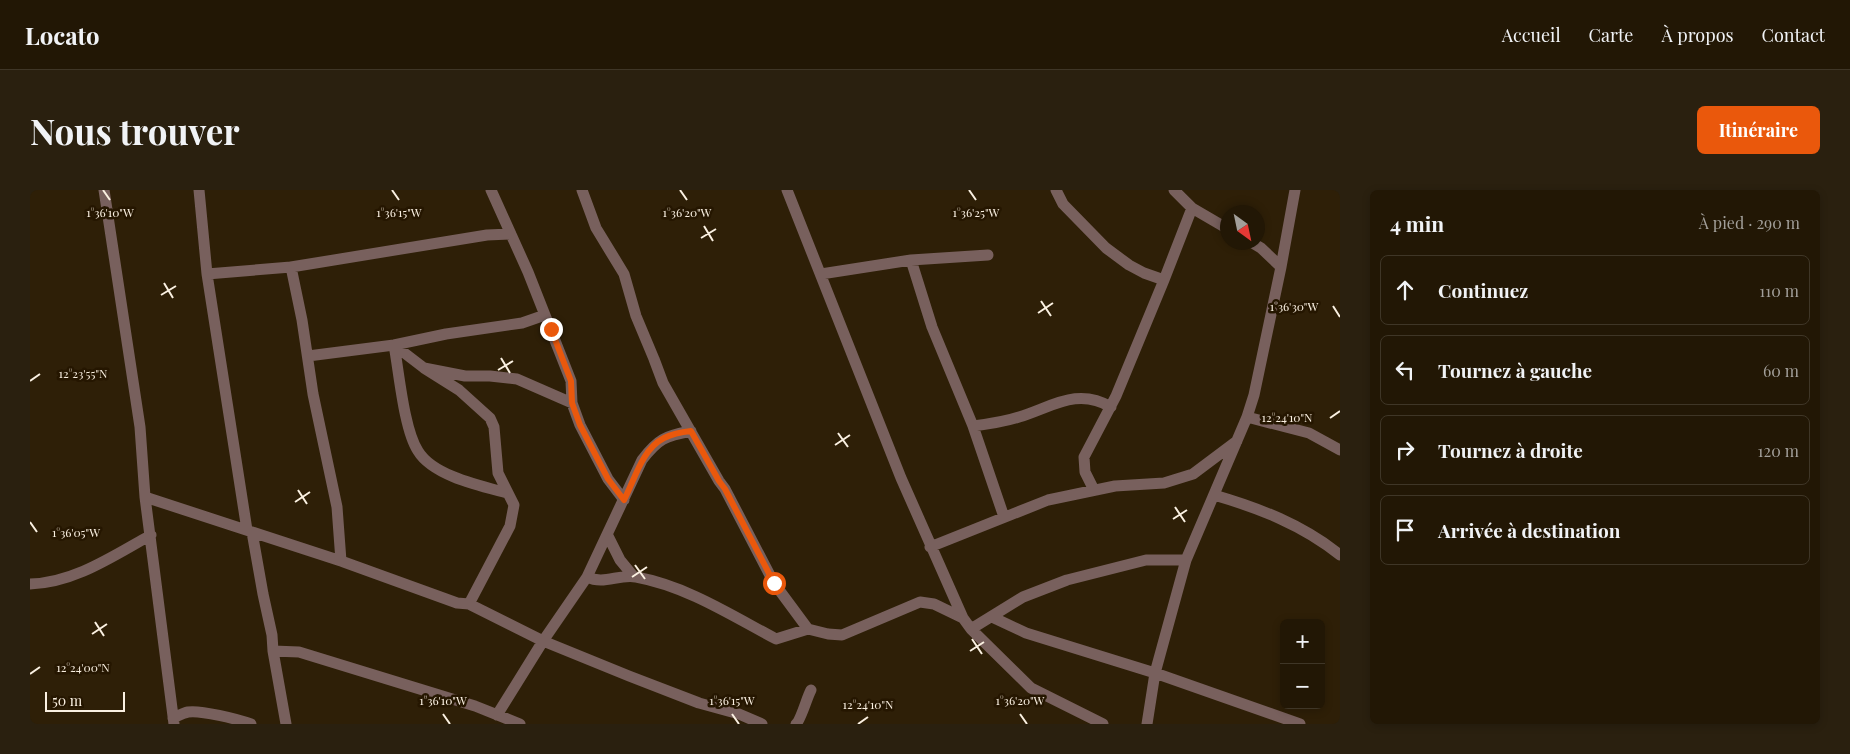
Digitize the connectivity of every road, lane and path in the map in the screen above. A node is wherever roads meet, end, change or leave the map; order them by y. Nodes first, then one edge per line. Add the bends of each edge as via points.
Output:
1 (117, 190) edge
2 (199, 190) edge
3 (491, 190) edge
4 (582, 190) edge
5 (787, 190) edge
6 (1056, 190) edge
7 (1174, 190) edge
8 (1295, 190) edge
9 (104, 191) edge
10 (1192, 208) junction
11 (1220, 224) edge
12 (511, 234) junction
13 (1263, 250) edge
14 (988, 255) dead end
15 (911, 260) junction
16 (1281, 267) junction
17 (290, 268) junction
18 (207, 274) junction
19 (821, 274) junction
20 (1164, 280) junction
21 (545, 315) junction
22 (394, 346) junction
23 (308, 356) junction
24 (424, 368) junction
25 (572, 403) junction
26 (1112, 407) junction
27 (1247, 417) junction
28 (973, 426) junction
29 (691, 431) junction
30 (1237, 441) junction
31 (1340, 450) edge
32 (1094, 490) junction
33 (508, 493) junction
34 (1214, 495) junction
35 (146, 497) junction
36 (624, 500) junction
37 (1004, 517) junction
38 (250, 531) junction
39 (151, 535) junction
40 (608, 536) junction
41 (930, 547) junction
42 (1340, 555) edge
43 (1186, 560) junction
44 (341, 562) junction
45 (634, 576) junction
46 (587, 577) junction
47 (30, 584) edge
48 (469, 604) junction
49 (992, 617) junction
50 (963, 618) junction
51 (808, 629) junction
52 (971, 629) junction
53 (543, 641) junction
54 (273, 651) junction
55 (1155, 673) junction
56 (811, 690) dead end
57 (498, 716) junction
58 (173, 721) edge
59 (251, 724) edge
60 (286, 724) edge
61 (520, 724) edge
62 (762, 724) edge
63 (796, 724) edge
64 (1102, 724) edge
65 (1147, 724) edge
66 (1300, 724) edge

1 - 9 street
2 - 18 street
3 - 12 street
4 - 29 street via 596,228 624,274 636,316 663,383
5 - 19 street
6 - 20 street via 1063,204 1106,248 1129,265
7 - 10 street
8 - 16 street
9 - 35 street via 140,427
10 - 11 street
10 - 20 street
12 - 17 street via 487,235
12 - 21 street
13 - 16 street
14 - 15 street
15 - 19 street
15 - 28 street via 932,327
16 - 27 street
17 - 18 street
17 - 23 street
18 - 38 street
19 - 41 street
20 - 26 street
21 - 22 street
21 - 25 street via 571,381
22 - 23 street
22 - 24 street
22 - 33 street via 408,424 417,451 427,462 450,475
23 - 44 street via 337,507
24 - 25 street via 465,376 517,379
24 - 33 street via 458,390 490,418 494,427 498,473
25 - 36 street via 597,459
26 - 28 street via 1094,399 1062,400 1020,417
26 - 32 street via 1084,457 1085,472
27 - 30 street
27 - 31 street via 1310,433
28 - 37 street
29 - 36 street via 655,444 642,460
29 - 51 street via 774,583
30 - 32 street via 1193,474 1164,483
30 - 34 street
32 - 37 street via 1048,500
33 - 48 street via 514,505 510,526
34 - 42 street via 1299,527
34 - 43 street
35 - 38 street
35 - 39 street
36 - 40 street
37 - 41 street
38 - 44 street
38 - 54 street
39 - 47 street via 74,575 48,584
39 - 58 street
40 - 45 street via 620,560
40 - 46 street
41 - 50 street
43 - 49 street via 1146,560 1067,580 1023,597
43 - 55 street
44 - 48 street via 457,603
45 - 46 street via 601,581
45 - 51 street via 693,594 776,640
46 - 53 street
48 - 53 street
49 - 52 street
49 - 55 street via 1026,633
50 - 51 street via 934,604 920,602 842,635
50 - 52 street
52 - 64 street via 1031,688
53 - 57 street
53 - 62 street
54 - 57 street via 299,652
54 - 60 street
55 - 65 street
55 - 66 street
56 - 63 street
57 - 61 street
58 - 59 street via 194,712

